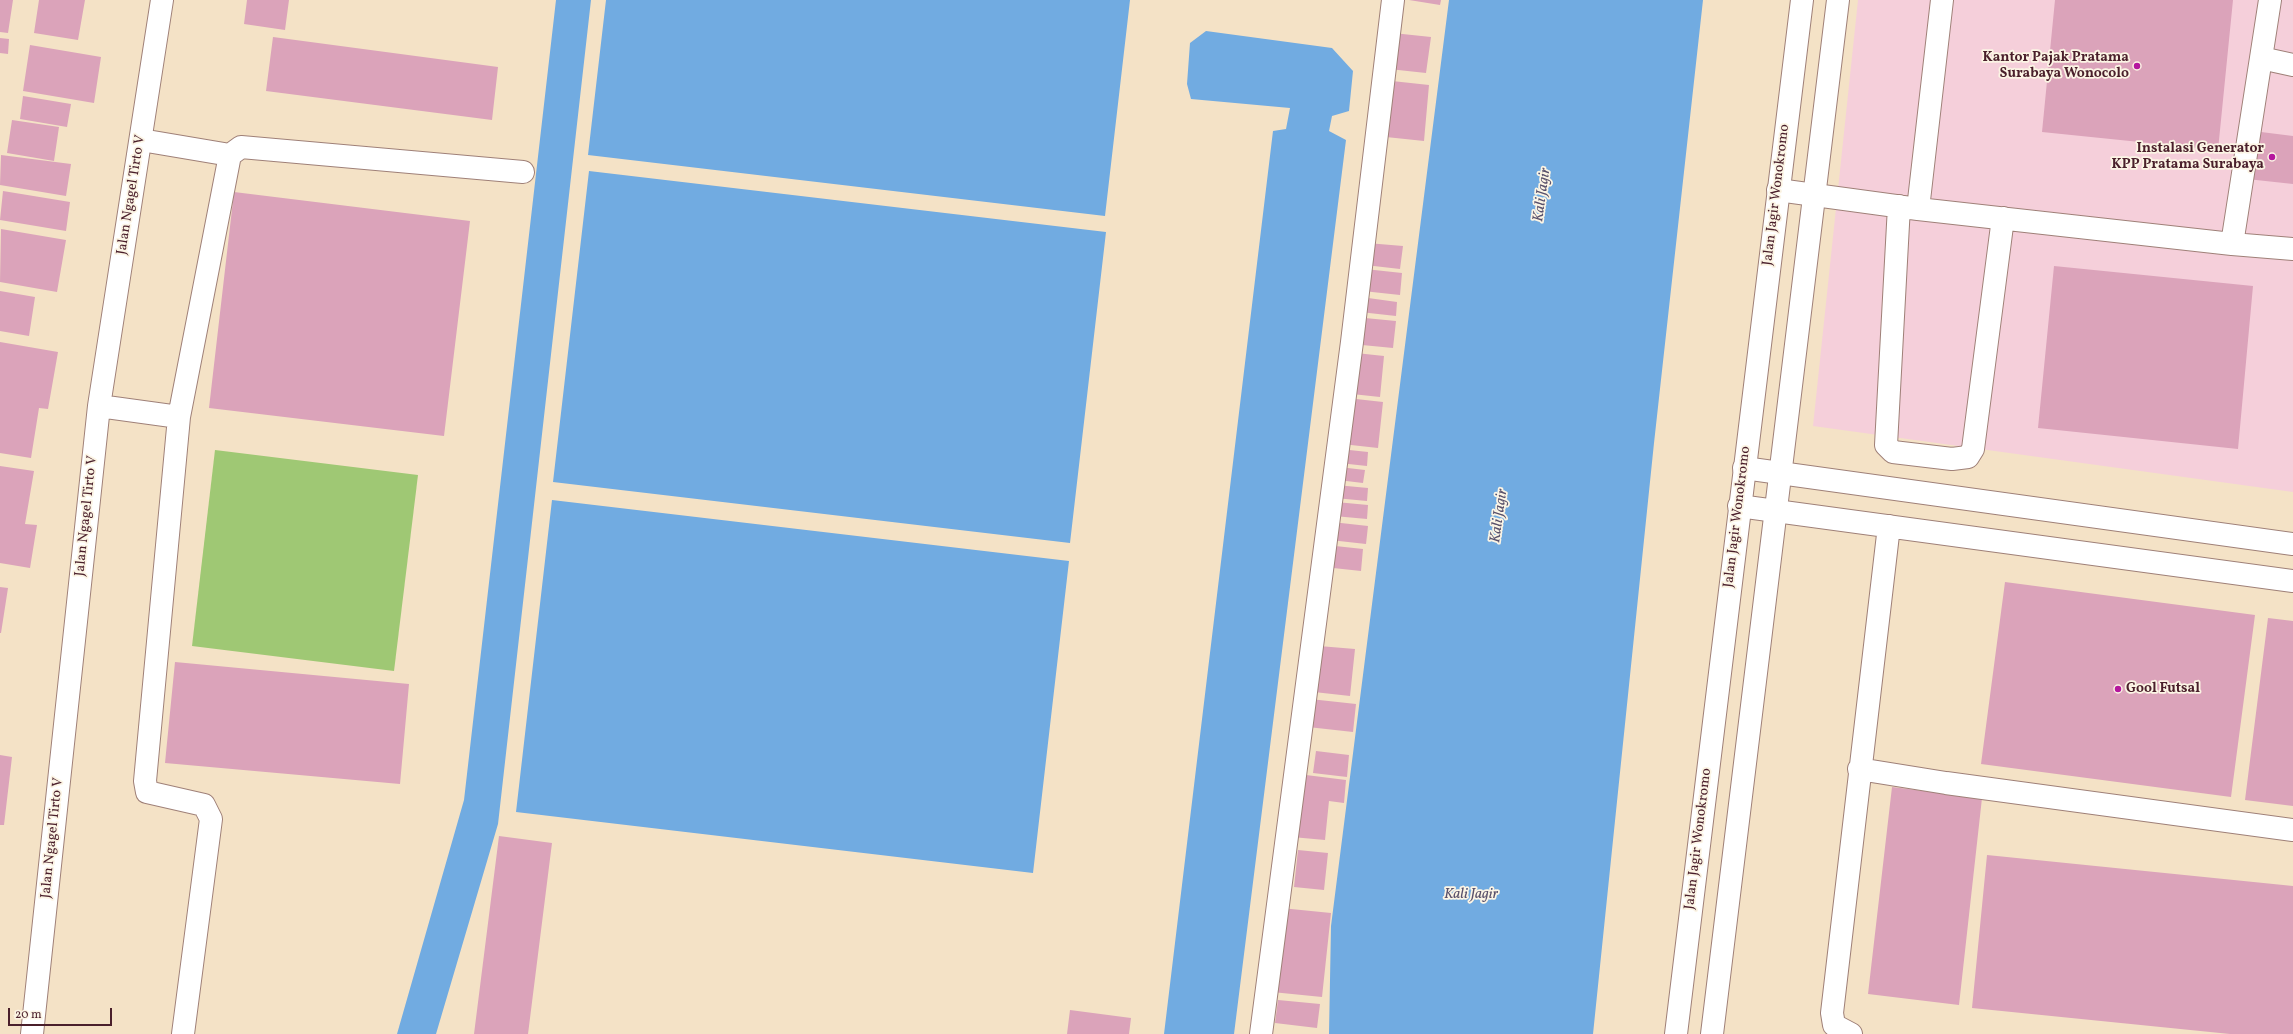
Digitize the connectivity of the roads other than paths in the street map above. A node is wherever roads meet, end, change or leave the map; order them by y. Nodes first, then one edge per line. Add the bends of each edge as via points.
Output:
1 (162, 0) edge
2 (1393, 0) edge
3 (1802, 0) edge
4 (1838, 0) edge
5 (1942, 0) edge
6 (2270, 0) edge
7 (2261, 58) junction
8 (2293, 65) edge
9 (141, 140) junction
10 (230, 155) junction
11 (523, 172) dead end
12 (1778, 190) junction
13 (1814, 195) junction
14 (1908, 208) junction
15 (2003, 218) junction
16 (2232, 244) junction
17 (2293, 249) edge
18 (99, 406) junction
19 (179, 417) junction
20 (1744, 468) junction
21 (1781, 472) junction
22 (1739, 506) junction
23 (1776, 512) junction
24 (1889, 526) junction
25 (2293, 544) edge
26 (2293, 581) edge
27 (1859, 768) junction
28 (2293, 830) edge
29 (32, 1034) edge
30 (183, 1034) edge
31 (1261, 1034) edge
32 (1676, 1034) edge
33 (1712, 1034) edge
34 (1851, 1034) edge

1 - 9 street, Jalan Ngagel Tirto V
2 - 31 street via 1352,342
3 - 12 street, Jalan Jagir Wonokromo
4 - 13 street
5 - 14 street
6 - 7 street
7 - 8 street
7 - 16 street
9 - 10 street
9 - 18 street, Jalan Ngagel Tirto V
10 - 11 street via 241,147
10 - 19 street
12 - 13 street
12 - 20 street, Jalan Jagir Wonokromo
13 - 14 street
13 - 21 street
14 - 15 street
14 - 15 street via 1886,445 1893,452 1945,458 1968,457 1973,449
15 - 16 street
16 - 17 street
18 - 19 street
18 - 29 street, Jalan Ngagel Tirto V
19 - 30 street via 145,781 148,792 204,805 211,819
20 - 21 street
20 - 22 street, Jalan Jagir Wonokromo
21 - 23 street
21 - 25 street
22 - 23 street
22 - 32 street, Jalan Jagir Wonokromo
23 - 24 street
23 - 33 street
24 - 26 street
24 - 27 street
27 - 28 street via 1946,783
27 - 34 street via 1832,1013 1834,1025

